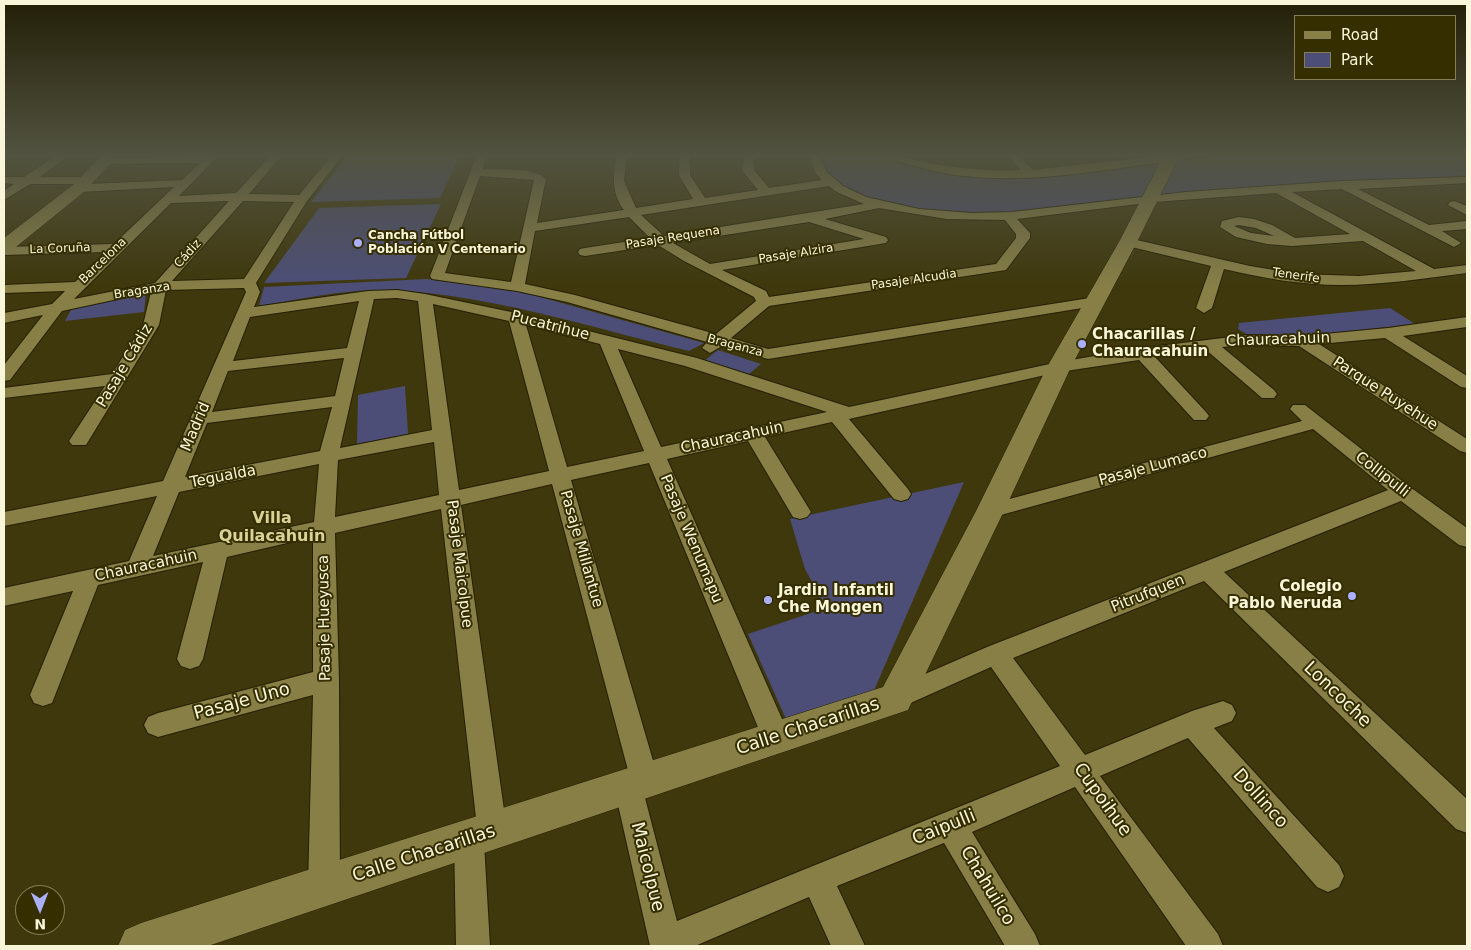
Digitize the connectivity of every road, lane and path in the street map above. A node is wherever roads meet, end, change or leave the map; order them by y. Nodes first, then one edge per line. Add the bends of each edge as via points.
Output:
1 (64, 199) edge
2 (182, 199) edge
3 (237, 199) edge
4 (301, 199) edge
5 (465, 199) edge
6 (536, 199) edge
7 (625, 199) edge
8 (700, 199) edge
9 (719, 199) edge
10 (866, 199) edge
11 (1140, 199) edge
12 (1150, 199) edge
13 (1295, 199) edge
14 (1369, 199) edge
15 (166, 200) joint
16 (702, 202) junction
17 (879, 204) junction
18 (1454, 205) dead end
19 (1467, 211) edge
20 (631, 212) junction
21 (1008, 216) junction
22 (808, 218) junction
23 (1467, 225) edge
24 (530, 228) junction
25 (1426, 229) junction
26 (1366, 237) junction
27 (659, 240) junction
28 (1128, 242) junction
29 (1292, 242) dead end
30 (1454, 243) dead end
31 (4, 247) edge
32 (117, 248) junction
33 (4, 251) edge
34 (585, 252) dead end
35 (1219, 262) junction
36 (710, 268) junction
37 (1467, 268) edge
38 (1431, 273) junction
39 (249, 283) junction
40 (76, 286) junction
41 (160, 286) junction
42 (517, 286) junction
43 (4, 289) edge
44 (368, 295) junction
45 (425, 298) junction
46 (764, 302) junction
47 (1096, 302) junction
48 (57, 307) junction
49 (1204, 308) dead end
50 (243, 313) junction
51 (4, 318) edge
52 (516, 318) junction
53 (1466, 323) edge
54 (1388, 333) junction
55 (606, 340) junction
56 (1303, 341) junction
57 (719, 342) junction
58 (1208, 344) junction
59 (354, 352) junction
60 (1142, 353) junction
61 (690, 362) junction
62 (220, 367) junction
63 (1059, 367) junction
64 (4, 375) edge
65 (117, 379) junction
66 (1467, 383) edge
67 (4, 393) edge
68 (1268, 394) dead end
69 (342, 400) junction
70 (1299, 409) dead end
71 (842, 414) junction
72 (1200, 416) dead end
73 (199, 418) junction
74 (1315, 423) junction
75 (442, 434) junction
76 (753, 434) junction
77 (79, 441) dead end
78 (1467, 448) edge
79 (329, 455) junction
80 (655, 455) junction
81 (560, 476) junction
82 (171, 487) junction
83 (1403, 492) junction
84 (901, 494) dead end
85 (451, 500) junction
86 (990, 511) junction
87 (800, 512) dead end
88 (4, 520) edge
89 (324, 527) junction
90 (1467, 539) edge
91 (217, 551) junction
92 (137, 568) junction
93 (1207, 570) junction
94 (89, 579) junction
95 (4, 597) edge
96 (996, 654) junction
97 (190, 659) dead end
98 (326, 680) junction
99 (43, 695) dead end
100 (895, 699) junction
101 (1222, 713) dead end
102 (1192, 723) junction
103 (158, 725) dead end
104 (776, 737) junction
105 (1081, 770) junction
106 (636, 784) junction
107 (1467, 819) edge
108 (951, 826) junction
109 (481, 835) junction
110 (1328, 876) dead end
111 (817, 878) junction
112 (324, 886) junction
113 (666, 944) edge
114 (141, 946) edge
115 (473, 946) edge
116 (848, 946) edge
117 (1022, 946) edge
118 (1206, 946) edge

1 - 31 street
2 - 15 street
3 - 41 street, Cádiz
4 - 39 street
5 - 42 street, Braganza via 437,276
6 - 24 street
7 - 20 street
8 - 16 street
9 - 16 street
10 - 17 street
11 - 21 street
12 - 28 street, Calle Chacarillas
13 - 26 street
14 - 25 street
15 - 32 street, Barcelona
16 - 20 street
17 - 21 street via 945,216
17 - 22 street, Pasaje Requena
18 - 19 street
20 - 24 street
20 - 27 street
21 - 46 street, Pasaje Alcudia via 1023,233 1023,238 997,268
22 - 27 street, Pasaje Requena
22 - 36 street, Pasaje Alzira via 882,240
23 - 25 street
24 - 42 street
25 - 30 street
26 - 29 street
26 - 38 street
27 - 34 street, Pasaje Requena
27 - 36 street via 686,258
28 - 35 street, Tenerife
28 - 47 street, Calle Chacarillas
32 - 33 street, La Coruña
32 - 40 street, Barcelona
35 - 38 street, Tenerife via 1283,276 1322,280 1351,281
35 - 49 street
36 - 46 street via 761,294
37 - 38 street, Tenerife
39 - 41 street, Braganza
39 - 50 street via 253,292
40 - 43 street
40 - 48 street, Barcelona
41 - 48 street, Braganza
41 - 65 street, Pasaje Cádiz via 151,325
42 - 57 street, Braganza via 570,298
44 - 45 street, Pucatrihue via 397,294
44 - 50 street, Pucatrihue
44 - 59 street, Pasaje Hueyusca
45 - 52 street, Pucatrihue
45 - 75 street, Pasaje Maicolpue
46 - 57 street
47 - 57 street, Braganza via 777,354
47 - 63 street, Calle Chacarillas
48 - 51 street, Braganza
48 - 64 street, Barcelona
50 - 62 street, Madrid
52 - 55 street, Pucatrihue
52 - 81 street, Pasaje Millantue
53 - 54 street, Chauracahuin
54 - 56 street, Chauracahuin
54 - 66 street
55 - 61 street, Pucatrihue
55 - 80 street, Pasaje Wenumapu
56 - 58 street, Chauracahuin via 1246,340
56 - 78 street, Parque Puyehue
57 - 61 street
58 - 60 street, Chauracahuin
58 - 68 street
59 - 62 street
59 - 69 street, Pasaje Hueyusca
60 - 63 street, Chauracahuin
60 - 72 street
61 - 71 street, Pucatrihue
62 - 73 street, Madrid
63 - 71 street, Chauracahuin
63 - 86 street, Calle Chacarillas
65 - 67 street
65 - 77 street, Pasaje Cádiz
69 - 73 street
69 - 79 street, Pasaje Hueyusca
70 - 74 street, Collipulli
71 - 76 street, Chauracahuin
71 - 84 street
73 - 82 street, Madrid
74 - 83 street, Collipulli
74 - 86 street, Pasaje Lumaco
75 - 79 street, Tegualda
75 - 85 street, Pasaje Maicolpue
76 - 80 street, Chauracahuin
76 - 87 street
79 - 82 street, Tegualda
79 - 89 street, Pasaje Hueyusca
80 - 81 street, Chauracahuin
80 - 104 street, Pasaje Wenumapu
81 - 85 street, Chauracahuin
81 - 106 street, Pasaje Millantue
82 - 88 street, Tegualda
82 - 92 street, Madrid
83 - 90 street, Collipulli
83 - 93 street, Pitrufquen
85 - 89 street, Chauracahuin
85 - 109 street, Pasaje Maicolpue
86 - 100 street, Calle Chacarillas
89 - 91 street, Chauracahuin
89 - 98 street, Pasaje Hueyusca
91 - 92 street, Chauracahuin
91 - 97 street
92 - 94 street, Chauracahuin
93 - 96 street, Pitrufquen
93 - 107 street, Loncoche
94 - 95 street, Chauracahuin
94 - 99 street
96 - 100 street, Pitrufquen
96 - 105 street, Cupoihue
98 - 103 street, Pasaje Uno
98 - 112 street, Pasaje Hueyusca
100 - 104 street, Calle Chacarillas
101 - 102 street, Caipulli
102 - 105 street, Caipulli
102 - 110 street, Dollinco
104 - 106 street, Calle Chacarillas
105 - 108 street, Caipulli
105 - 118 street, Cupoihue
106 - 109 street, Calle Chacarillas
106 - 113 street, Maicolpue
108 - 111 street, Caipulli
108 - 117 street, Chahuilco
109 - 112 street, Calle Chacarillas
109 - 115 street
111 - 113 street, Caipulli
111 - 116 street
112 - 114 street, Calle Chacarillas

